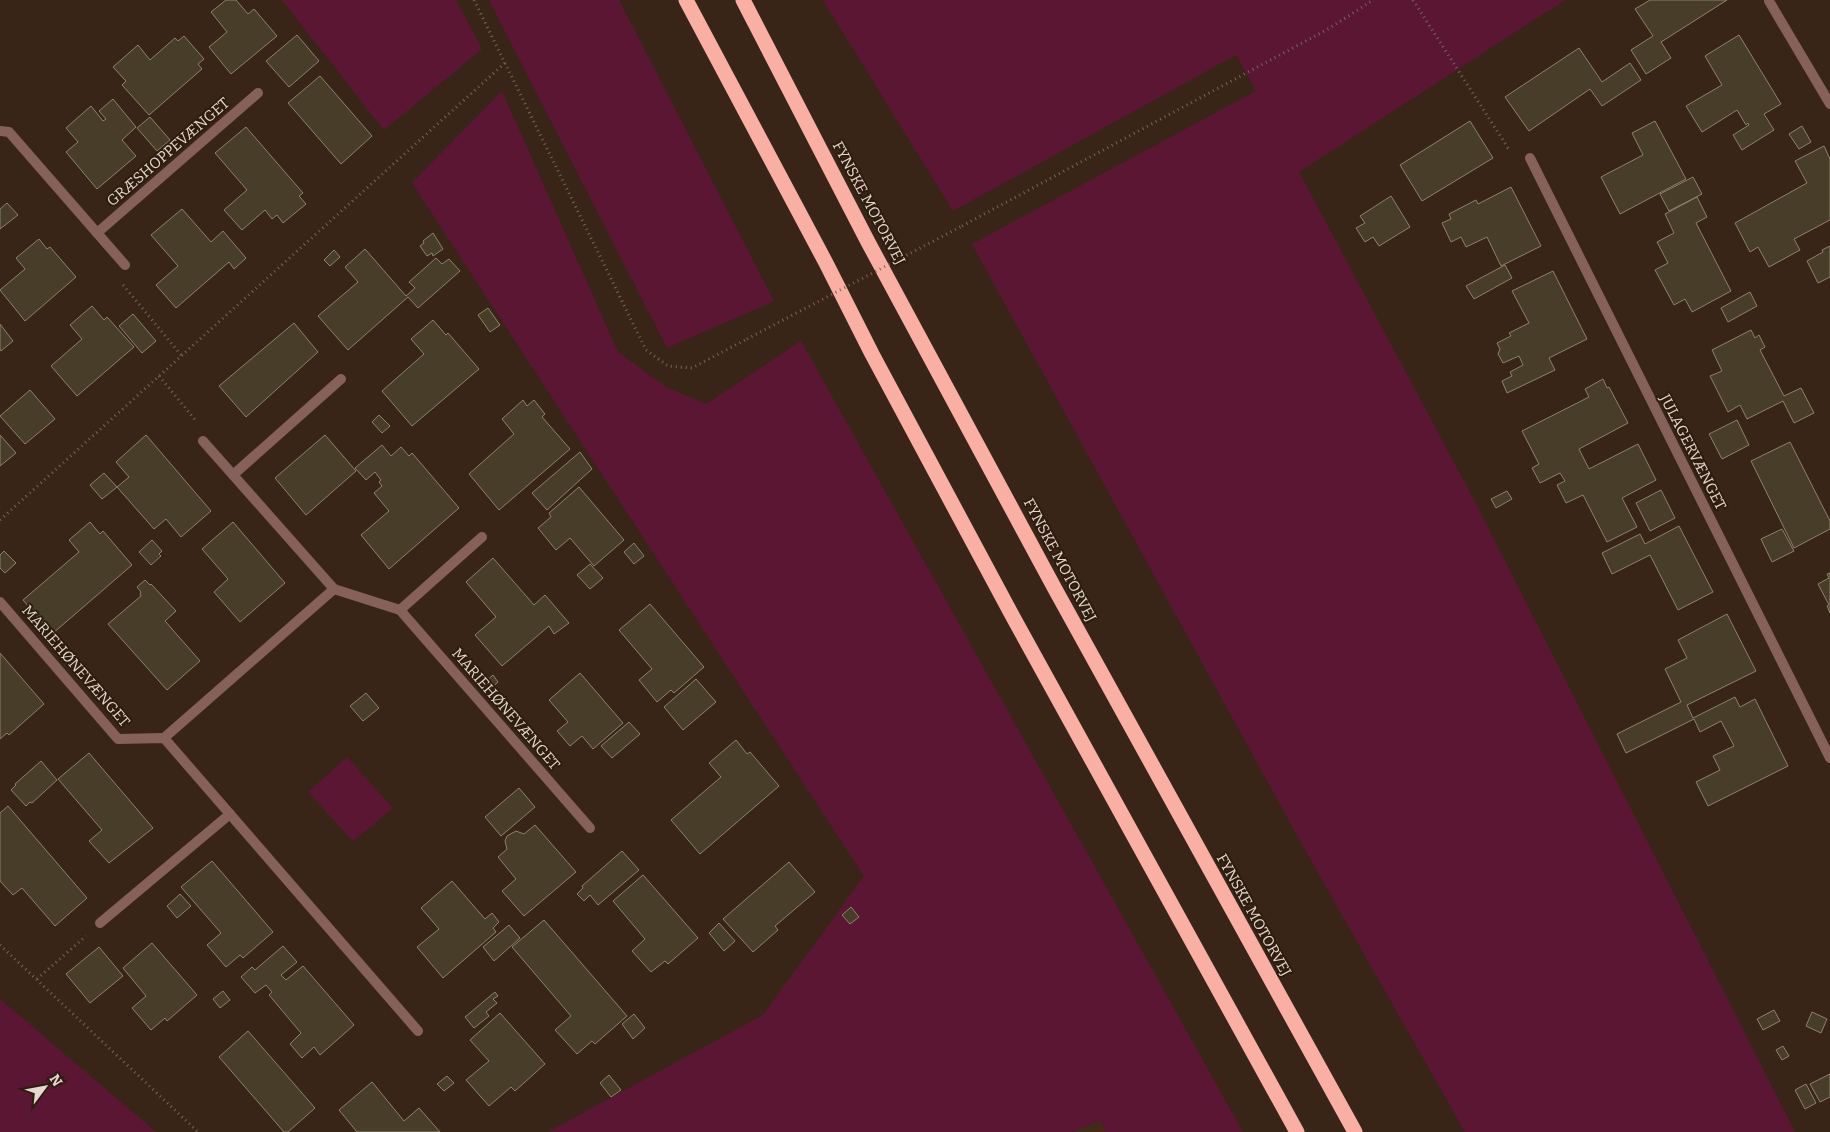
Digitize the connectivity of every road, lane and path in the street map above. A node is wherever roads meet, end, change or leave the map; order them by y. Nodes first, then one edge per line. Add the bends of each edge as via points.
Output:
1 (474, 0) edge
2 (686, 0) edge
3 (744, 0) edge
4 (1373, 0) edge
5 (1413, 0) edge
6 (1769, 1) edge
7 (505, 63) junction
8 (258, 93) dead end
9 (1830, 104) edge
10 (0, 131) edge
11 (1530, 158) joint
12 (98, 232) junction
13 (125, 265) joint
14 (182, 356) junction
15 (159, 376) junction
16 (340, 380) dead end
17 (203, 441) joint
18 (233, 474) junction
19 (0, 520) edge
20 (482, 537) dead end
21 (334, 589) junction
22 (0, 602) edge
23 (400, 610) junction
24 (164, 738) junction
25 (1830, 758) edge
26 (230, 814) junction
27 (590, 828) dead end
28 (100, 924) joint
29 (0, 946) edge
30 (37, 979) junction
31 (418, 1031) dead end
32 (198, 1132) edge
33 (1297, 1132) edge
34 (1355, 1132) edge

1 - 7 path
2 - 33 highway via 1009,608
3 - 34 highway, FYNSKE MOTORVEJ via 868,242 1055,589
4 - 7 path, bridge via 1330,28 692,368 668,366 646,350
5 - 11 path via 1508,148
6 - 9 street
7 - 14 path
8 - 12 street, GRÆSHOPPEVÆNGET
10 - 12 street via 9,132
11 - 25 street, JULAGERVÆNGET
12 - 13 street
13 - 14 path via 122,283
14 - 15 path
15 - 17 path via 206,432
15 - 19 path
16 - 18 street
17 - 18 street
18 - 21 street
20 - 23 street
21 - 23 street
21 - 24 street
22 - 24 street, MARIEHØNEVÆNGET via 118,739
23 - 27 street, MARIEHØNEVÆNGET
24 - 26 street
26 - 28 street
26 - 31 street
28 - 30 path
29 - 30 path
30 - 32 path

